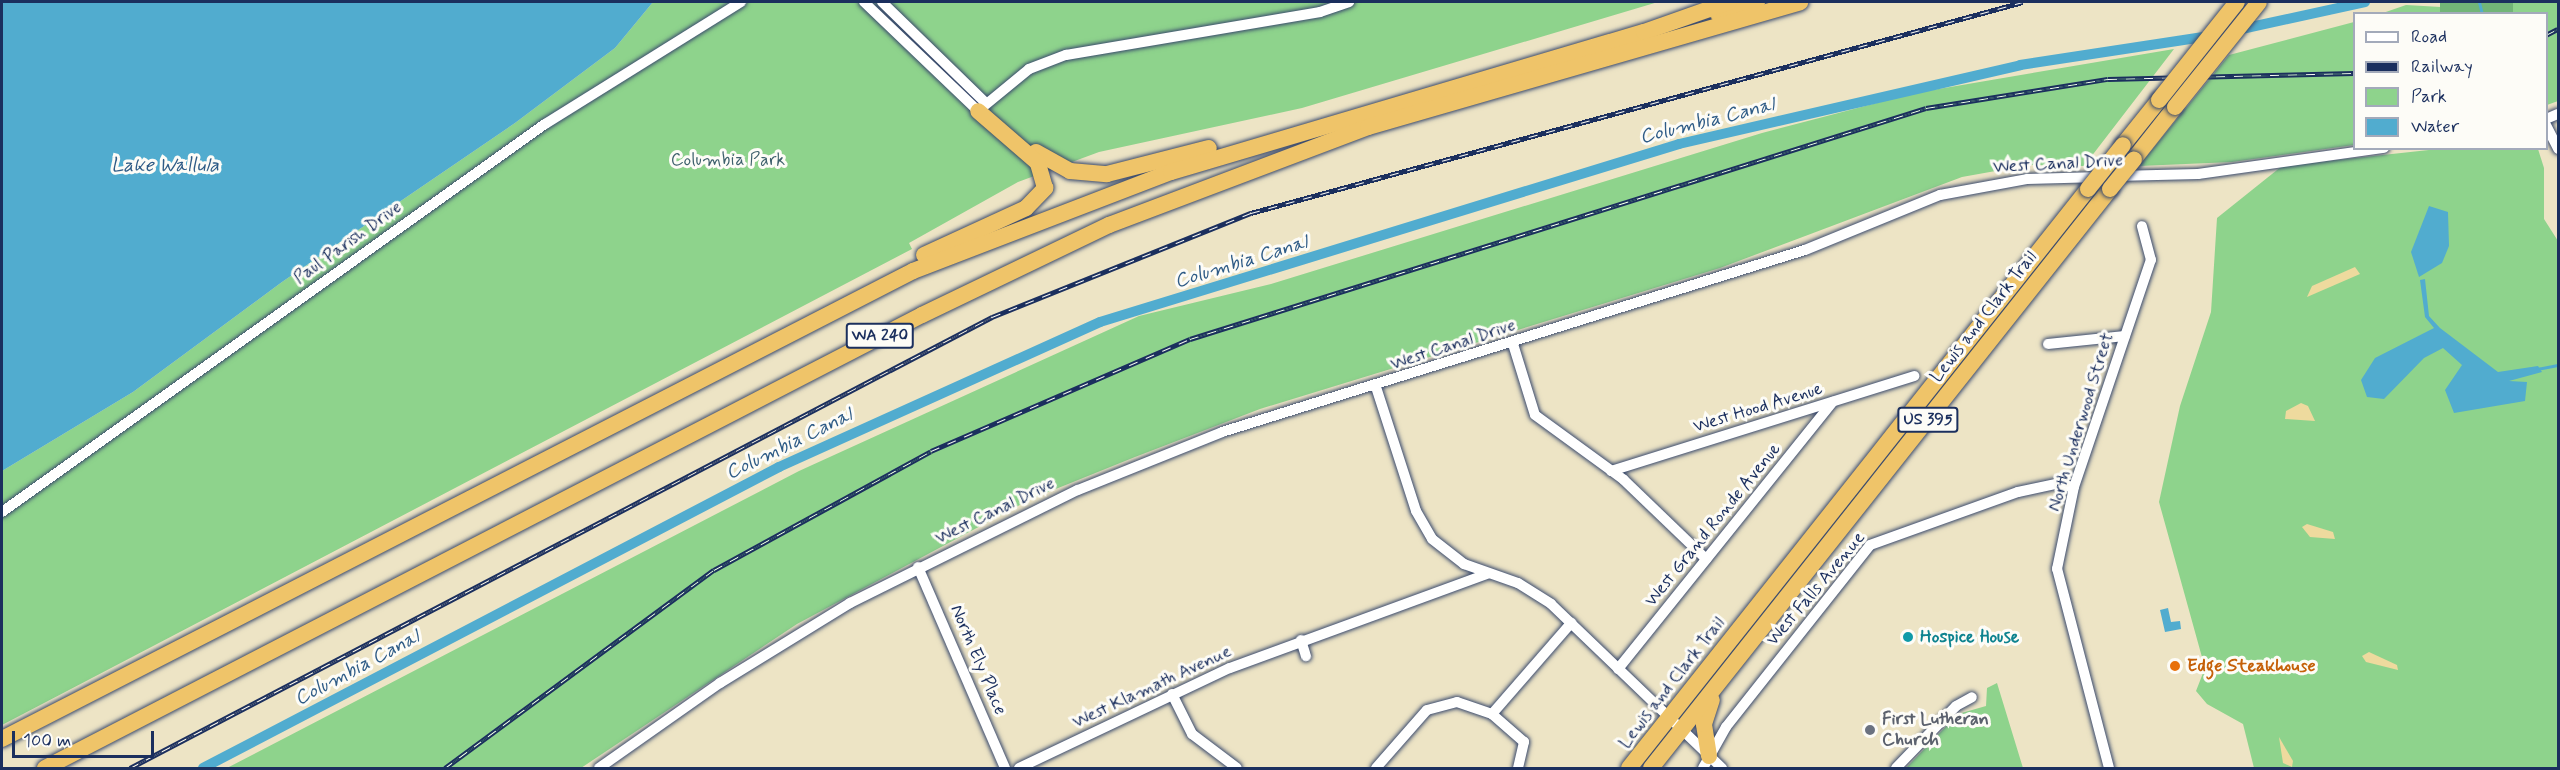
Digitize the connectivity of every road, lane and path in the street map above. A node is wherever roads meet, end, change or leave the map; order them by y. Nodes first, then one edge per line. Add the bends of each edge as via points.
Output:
1 (734, 2) edge
2 (741, 2) edge
3 (864, 2) edge
4 (882, 2) edge
5 (1349, 2) edge
6 (1729, 2) edge
7 (1795, 2) edge
8 (1800, 2) edge
9 (2223, 2) edge
10 (2237, 2) edge
11 (2259, 2) edge
12 (1759, 8) edge
13 (722, 12) junction
14 (1644, 32) junction
15 (2159, 100) junction
16 (982, 107) junction
17 (1330, 122) junction
18 (2548, 127) edge
19 (2559, 148) edge
20 (2370, 150) edge
21 (2142, 226) dead end
22 (2125, 336) junction
23 (1513, 344) junction
24 (2048, 344) dead end
25 (1914, 376) dead end
26 (1376, 387) junction
27 (671, 396) junction
28 (1833, 402) junction
29 (1611, 471) junction
30 (2074, 487) junction
31 (2, 512) edge
32 (1706, 559) junction
33 (918, 567) junction
34 (1487, 574) junction
35 (1571, 623) junction
36 (1301, 640) junction
37 (1306, 656) dead end
38 (1618, 669) junction
39 (1717, 685) junction
40 (1172, 694) junction
41 (1972, 697) dead end
42 (1492, 714) junction
43 (1669, 717) junction
44 (1682, 730) junction
45 (2, 740) edge
46 (1706, 762) edge
47 (45, 768) edge
48 (599, 768) edge
49 (1005, 768) edge
50 (1019, 768) edge
51 (1238, 768) edge
52 (1376, 768) edge
53 (1518, 768) edge
54 (1629, 768) edge
55 (1651, 768) edge
56 (1722, 768) edge
57 (1896, 768) edge
58 (2109, 768) edge

1 - 13 street, Paul Parish Drive
2 - 13 street, Paul Parish Drive
3 - 16 street
4 - 16 street
5 - 16 street via 1320,12 1066,55 1029,69
6 - 14 highway, WA 240
7 - 12 highway
8 - 12 highway, WA 240
9 - 15 highway, bridge
10 - 15 highway, Lewis and Clark Trail / US 395, bridge
11 - 39 highway, Lewis and Clark Trail / US 395, bridge
12 - 14 highway
12 - 47 highway, WA 240 via 1368,127 1109,225 912,320
13 - 31 street, Paul Parish Drive via 544,123
14 - 17 highway, WA 240
15 - 43 highway, Lewis and Clark Trail / US 395, bridge
16 - 17 highway via 1044,159 1088,174 1125,170
16 - 27 highway via 1042,168 1045,188 1035,202 784,326
17 - 27 highway, WA 240 via 1122,188 1013,230 914,272
18 - 19 street
20 - 23 street, West Canal Drive via 2198,174 2027,179 1969,188 1912,203 1805,250
21 - 22 street, North Underwood Street via 2151,260
22 - 24 street
22 - 30 street, North Underwood Street
23 - 26 street, West Canal Drive
23 - 29 street via 1535,415
25 - 28 street, West Hood Avenue
26 - 33 street, West Canal Drive via 1222,432 1078,490
26 - 34 street via 1426,531 1454,558
27 - 45 highway, WA 240
28 - 29 street, West Hood Avenue
28 - 32 street, West Grand Ronde Avenue
29 - 32 street
30 - 46 street, West Falls Avenue via 2057,484 2018,492 1870,545
30 - 58 street, North Underwood Street via 2057,568
32 - 38 street, West Grand Ronde Avenue
33 - 48 street, West Canal Drive via 720,683
33 - 49 street, North Ely Place
34 - 35 street via 1532,590
34 - 36 street, West Klamath Avenue
35 - 38 street
35 - 42 street
36 - 37 street
36 - 40 street, West Klamath Avenue
38 - 43 street
39 - 44 highway, Lewis and Clark Trail / US 395
39 - 46 highway via 1705,719
40 - 50 street, West Klamath Avenue
40 - 51 street via 1192,734
41 - 57 street via 1956,706
42 - 52 street via 1457,702 1427,710
42 - 53 street via 1524,742
43 - 44 street
43 - 54 highway, Lewis and Clark Trail / US 395
44 - 46 street
44 - 55 highway, Lewis and Clark Trail / US 395
46 - 56 street

